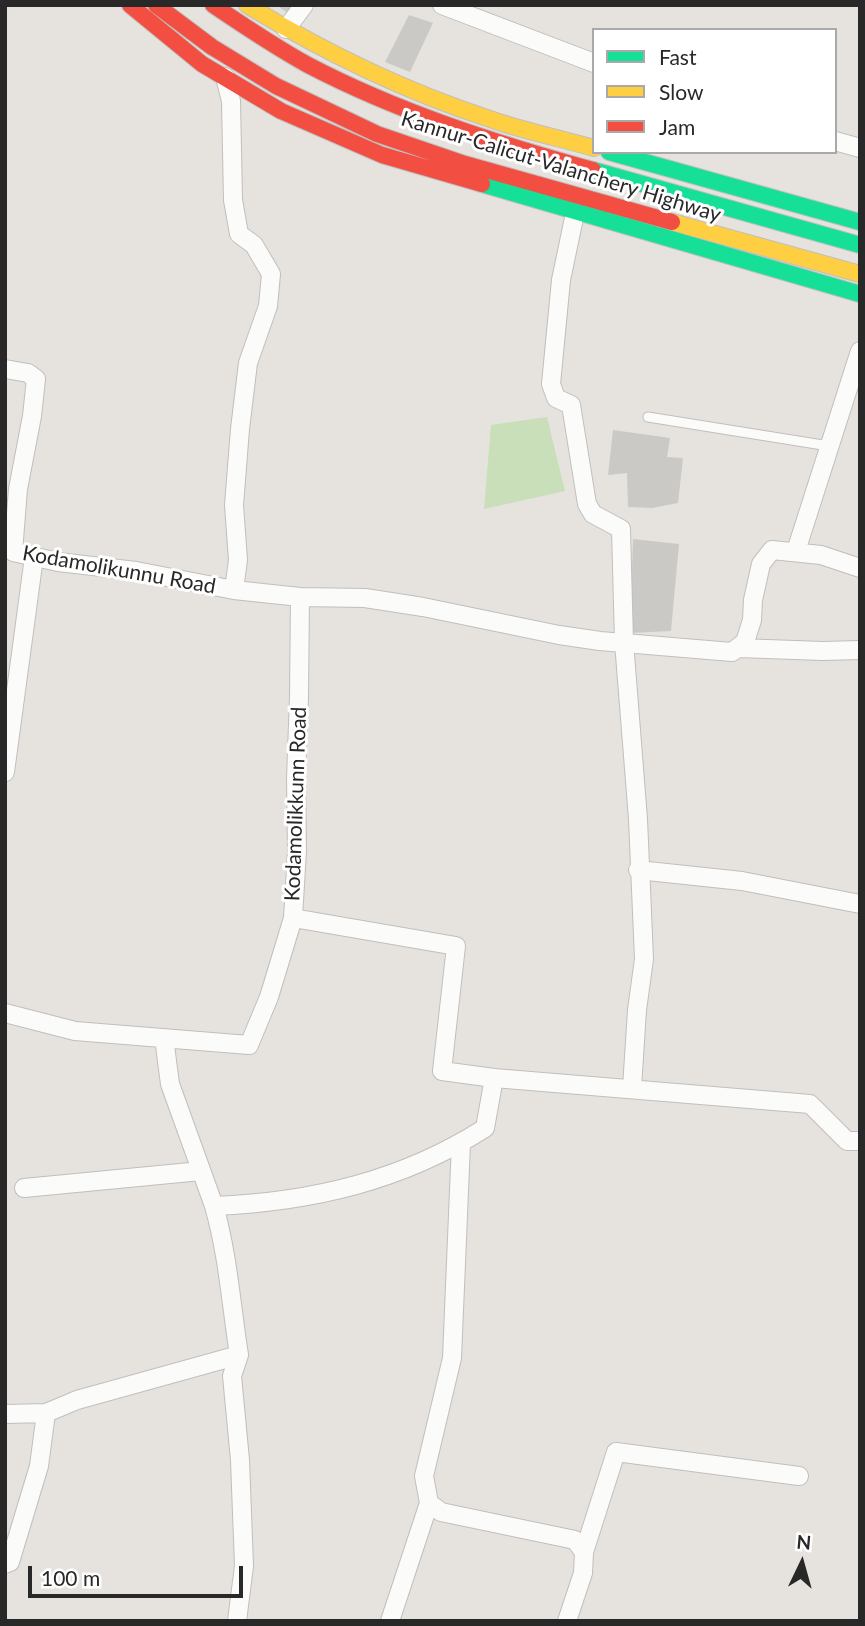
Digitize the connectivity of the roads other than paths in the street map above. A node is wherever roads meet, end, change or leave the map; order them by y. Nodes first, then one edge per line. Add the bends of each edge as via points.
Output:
1 (130, 5) edge
2 (156, 5) edge
3 (213, 5) edge
4 (247, 5) edge
5 (304, 5) edge
6 (442, 5) edge
7 (286, 29) junction
8 (592, 62) edge
9 (225, 77) junction
10 (837, 142) edge
11 (592, 147) edge
12 (860, 148) edge
13 (616, 154) edge
14 (575, 213) junction
15 (860, 222) edge
16 (860, 245) edge
17 (860, 274) edge
18 (860, 295) edge
19 (860, 351) edge
20 (5, 369) edge
21 (648, 416) dead end
22 (829, 446) junction
23 (796, 551) junction
24 (34, 557) junction
25 (860, 568) edge
26 (234, 590) junction
27 (300, 597) junction
28 (624, 642) junction
29 (738, 648) junction
30 (860, 650) edge
31 (5, 772) edge
32 (638, 870) junction
33 (860, 904) edge
34 (293, 918) junction
35 (5, 1013) edge
36 (164, 1038) junction
37 (494, 1078) junction
38 (632, 1088) junction
39 (860, 1141) edge
40 (461, 1143) junction
41 (201, 1171) junction
42 (24, 1188) dead end
43 (214, 1206) junction
44 (239, 1355) junction
45 (46, 1413) junction
46 (5, 1414) edge
47 (799, 1476) dead end
48 (429, 1503) junction
49 (584, 1552) junction
50 (5, 1564) edge
51 (237, 1621) edge
52 (390, 1621) edge
53 (567, 1621) edge

1 - 9 main road via 202,64
2 - 17 main road, Kannur-Calicut-Valanchery Highway via 276,86 377,134 465,164
3 - 16 main road, Kannur-Calicut-Valanchery Highway via 246,30 321,72 413,114 511,148
4 - 7 main road
5 - 7 street
6 - 8 street
7 - 11 main road via 382,78 480,116
9 - 14 main road via 281,111 382,155
9 - 26 street, Kodamolikunnu Road via 231,101 233,201 239,234 254,245 271,274 268,306 248,363 240,429
10 - 12 street
13 - 15 main road
14 - 18 main road
14 - 28 street via 561,280 551,384 556,398 571,405 587,505 593,514 621,528
19 - 22 street
20 - 24 street, Kodamolikunnu Road via 36,379 19,479 13,552
21 - 22 lane
22 - 23 street
23 - 25 street
23 - 29 street via 772,550 761,564 752,621 746,642
24 - 26 street, Kodamolikunnu Road
24 - 31 street
26 - 27 street
27 - 28 street via 365,598 559,635
27 - 34 street, Kodamolikkunn Road
28 - 29 street via 732,652
28 - 32 street
29 - 30 street
32 - 33 street via 742,881
32 - 38 street via 644,959
34 - 36 street via 250,1045
34 - 37 street, Kodamolikkunn Road via 456,946 442,1071
35 - 36 street via 75,1031
36 - 41 street via 170,1084
37 - 38 street
37 - 40 street via 485,1128
38 - 39 street via 810,1104 847,1141
40 - 43 street via 352,1188 296,1200
40 - 48 street via 452,1358 425,1476
41 - 42 street
41 - 43 street
43 - 44 street via 231,1281
44 - 45 street via 77,1400
44 - 51 street via 232,1376 244,1566
45 - 46 street
45 - 50 street via 38,1466 10,1562
47 - 49 street via 616,1452
48 - 49 street via 441,1512 575,1540
48 - 52 street
49 - 53 street via 583,1573

